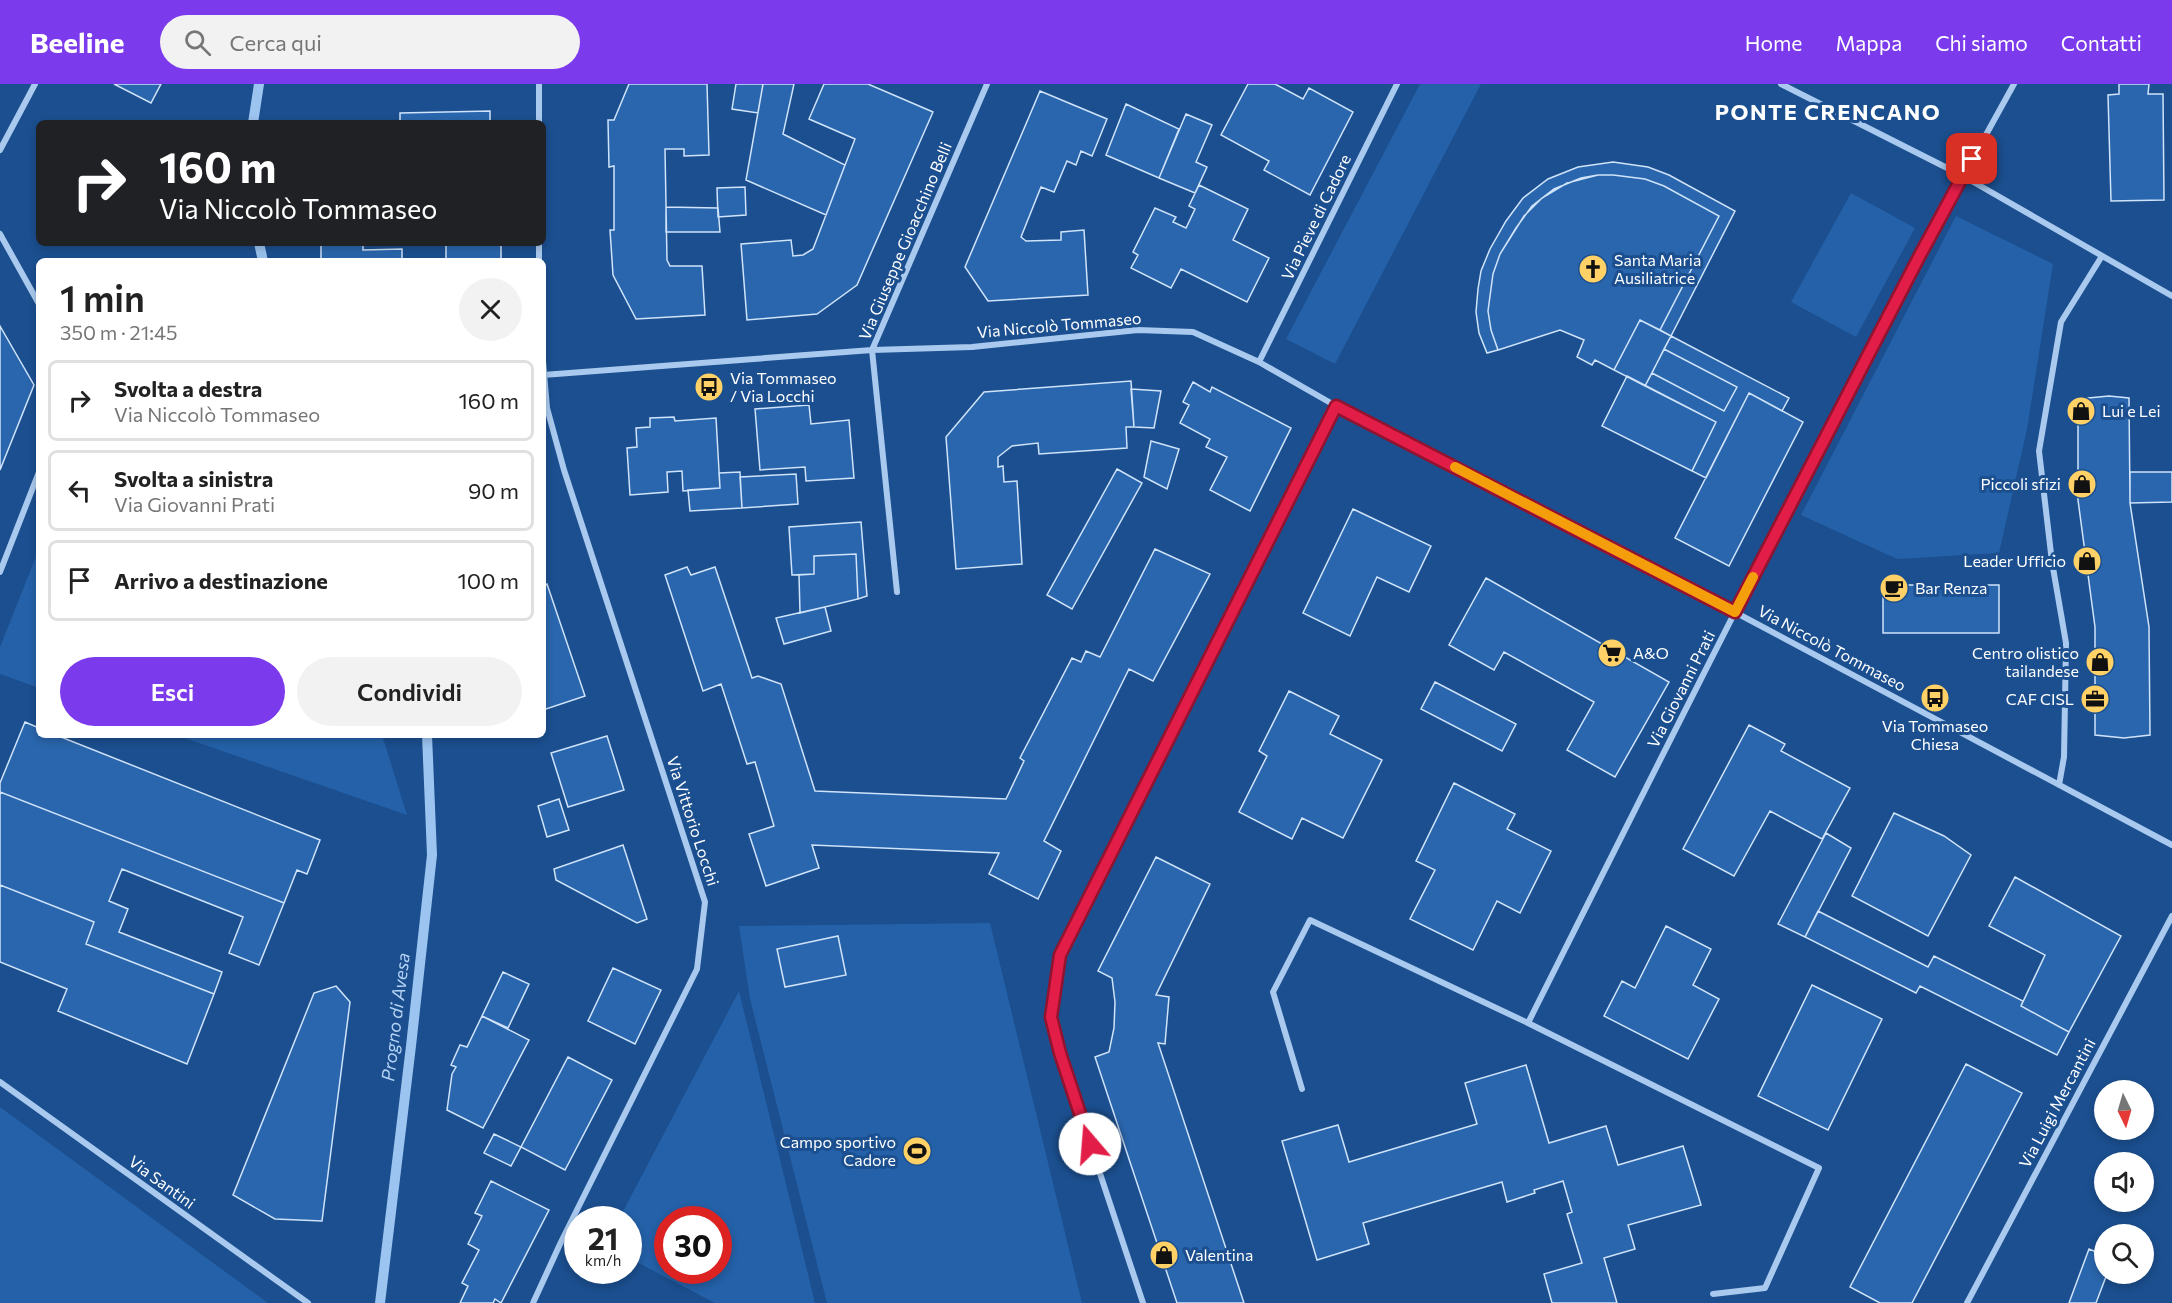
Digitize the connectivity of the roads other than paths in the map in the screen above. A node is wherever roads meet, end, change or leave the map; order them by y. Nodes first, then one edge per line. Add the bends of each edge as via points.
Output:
1 (35, 84) edge
2 (539, 84) edge
3 (987, 84) edge
4 (1397, 84) edge
5 (1781, 84) edge
6 (2014, 84) edge
7 (539, 120) edge
8 (0, 150) edge
9 (1963, 176) junction
10 (0, 234) edge
11 (2102, 256) junction
12 (2172, 296) edge
13 (36, 299) edge
14 (872, 350) junction
15 (1259, 362) junction
16 (546, 375) edge
17 (546, 400) edge
18 (1336, 406) junction
19 (36, 480) edge
20 (0, 572) edge
21 (897, 592) dead end
22 (1735, 612) junction
23 (2059, 785) junction
24 (2172, 845) edge
25 (2172, 916) edge
26 (1528, 1023) junction
27 (0, 1083) edge
28 (1302, 1089) dead end
29 (1713, 1294) dead end
30 (308, 1303) edge
31 (533, 1303) edge
32 (1143, 1303) edge
33 (1967, 1303) edge

1 - 8 street
2 - 7 street
3 - 14 street, Via Giuseppe Gioacchino Belli
4 - 15 street, Via Pieve di Cadore
5 - 9 street
6 - 9 street, Via Giovanni Prati
9 - 11 street
9 - 22 street, Via Giovanni Prati
10 - 13 street
11 - 12 street
11 - 23 street via 2061,322 2039,451 2066,643 2064,757
14 - 15 street, Via Niccolò Tommaseo via 972,347 1138,330 1193,332
14 - 16 street, Via Niccolò Tommaseo
14 - 21 street, Via Giuseppe Gioacchino Belli
15 - 18 street, Via Niccolò Tommaseo
17 - 31 street, Via Vittorio Locchi via 564,470 705,902 697,969
18 - 22 street, Via Niccolò Tommaseo
18 - 32 street via 1060,955 1051,1017
19 - 20 street
22 - 23 street, Via Niccolò Tommaseo
22 - 26 street, Via Giovanni Prati
23 - 24 street, Via Niccolò Tommaseo
25 - 33 street, Via Luigi Mercantini
26 - 28 street via 1310,920 1273,992
26 - 29 street via 1819,1168 1765,1288
27 - 30 street, Via Santini

